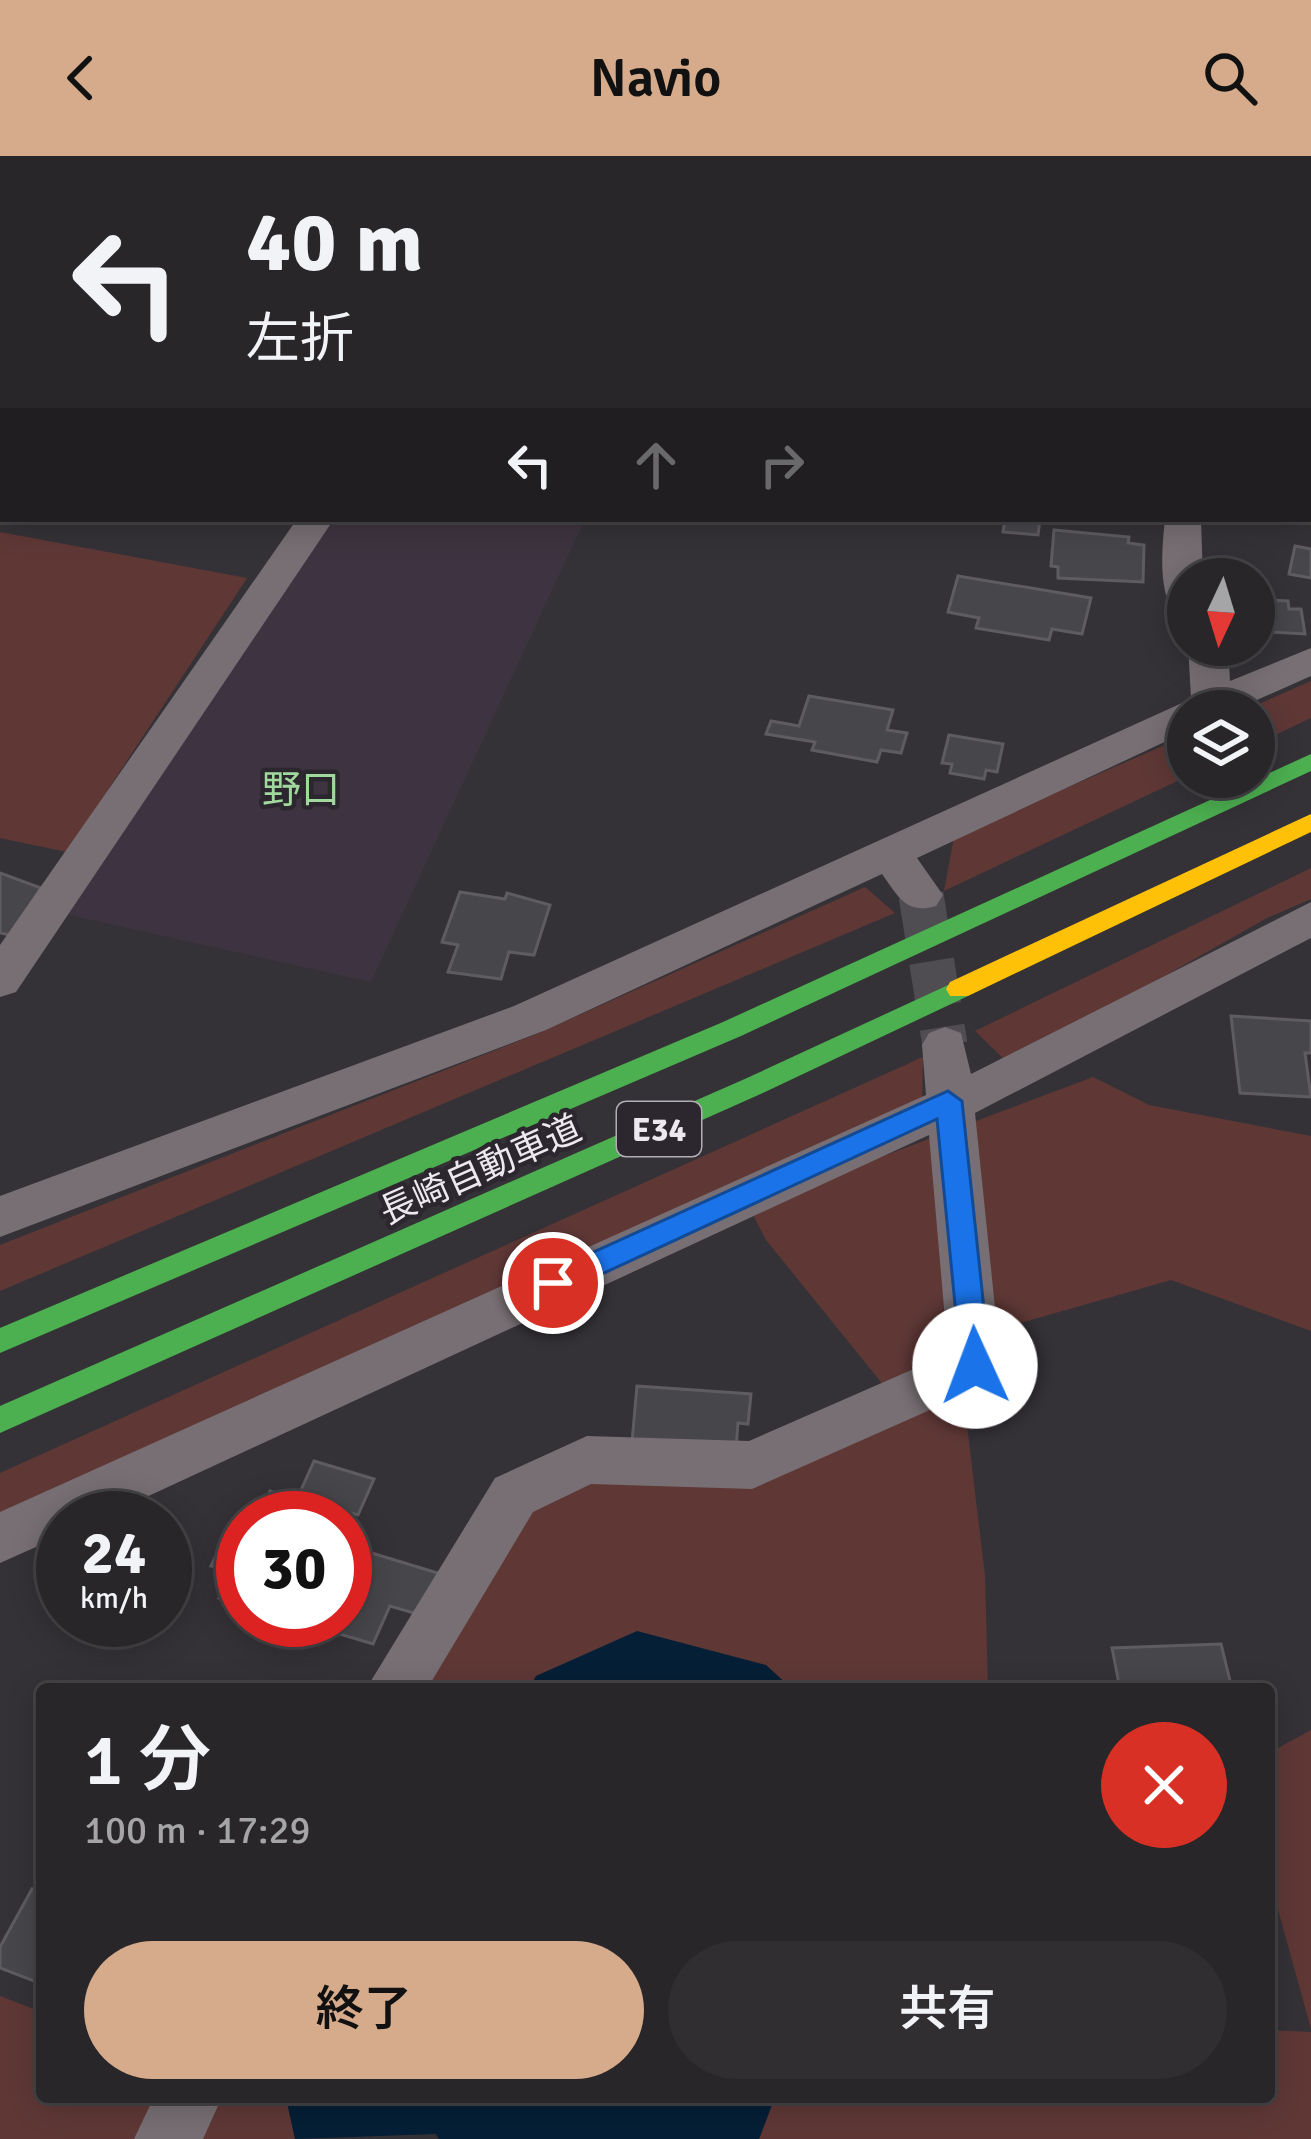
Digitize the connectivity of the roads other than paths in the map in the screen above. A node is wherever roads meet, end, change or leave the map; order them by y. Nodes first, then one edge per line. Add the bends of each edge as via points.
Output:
1 (314, 522) edge
2 (1183, 522) edge
3 (1181, 558) edge
4 (1311, 661) edge
5 (1245, 690) edge
6 (1167, 724) edge
7 (1311, 762) edge
8 (1311, 822) edge
9 (888, 850) junction
10 (921, 896) tunnel mouth
11 (1311, 918) edge
12 (0, 980) edge
13 (945, 1045) tunnel mouth
14 (948, 1101) junction
15 (0, 1217) edge
16 (0, 1341) edge
17 (0, 1420) edge
18 (0, 1538) edge
19 (399, 1683) edge
20 (187, 2103) edge
21 (166, 2139) edge

1 - 12 street
2 - 3 street
4 - 5 street
6 - 9 street
7 - 16 highway, 長崎自動車道 / E34 via 732,1029
8 - 17 highway, 長崎自動車道 / E34 via 735,1095
9 - 10 street
9 - 15 street via 530,1018
11 - 14 street via 1034,1066
13 - 14 street
14 - 18 street
14 - 19 street via 975,1366 752,1465 586,1460 514,1495
20 - 21 street

